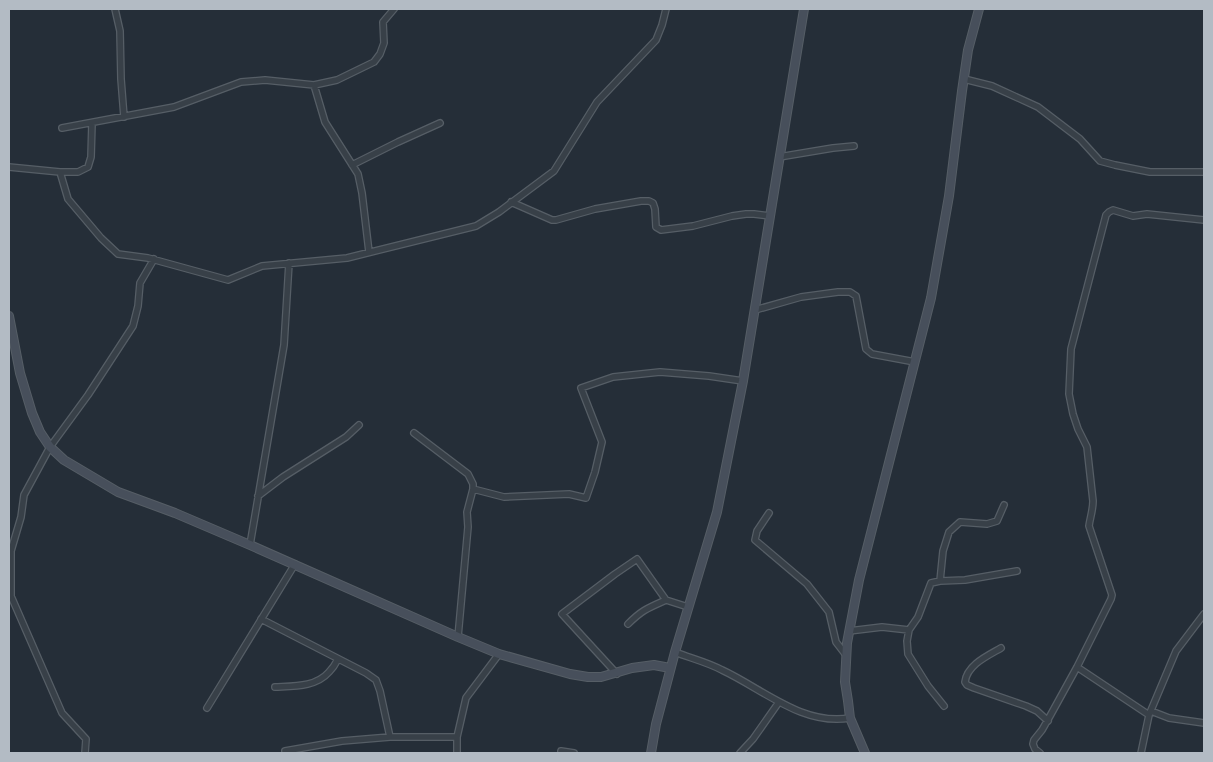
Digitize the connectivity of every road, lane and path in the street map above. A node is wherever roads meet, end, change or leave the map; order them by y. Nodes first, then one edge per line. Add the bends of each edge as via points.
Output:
1 (115, 9) edge
2 (394, 9) edge
3 (666, 9) edge
4 (804, 9) edge
5 (979, 9) edge
6 (964, 79) junction
7 (314, 85) junction
8 (124, 117) junction
9 (92, 123) junction
10 (440, 123) dead end
11 (62, 128) dead end
12 (854, 146) dead end
13 (779, 157) junction
14 (352, 165) junction
15 (9, 167) edge
16 (60, 172) junction
17 (1204, 172) edge
18 (512, 202) junction
19 (770, 216) junction
20 (1204, 220) edge
21 (368, 252) junction
22 (154, 259) junction
23 (289, 263) junction
24 (754, 310) junction
25 (9, 316) edge
26 (915, 362) junction
27 (743, 381) junction
28 (359, 425) dead end
29 (414, 433) dead end
30 (50, 447) junction
31 (473, 490) junction
32 (258, 496) junction
33 (1004, 505) dead end
34 (769, 513) dead end
35 (250, 544) junction
36 (295, 564) junction
37 (1016, 571) dead end
38 (10, 572) edge
39 (940, 581) junction
40 (666, 600) junction
41 (688, 607) junction
42 (1204, 614) edge
43 (261, 619) junction
44 (628, 624) dead end
45 (909, 630) junction
46 (849, 631) junction
47 (458, 637) junction
48 (1001, 648) dead end
49 (674, 652) junction
50 (499, 654) junction
51 (846, 655) junction
52 (338, 659) junction
53 (1077, 667) junction
54 (670, 668) junction
55 (616, 674) junction
56 (275, 688) dead end
57 (779, 702) junction
58 (944, 706) dead end
59 (207, 708) dead end
60 (1150, 713) junction
61 (850, 718) junction
62 (1048, 721) junction
63 (1204, 723) edge
64 (390, 737) junction
65 (457, 737) junction
66 (285, 751) dead end
67 (561, 751) dead end
68 (85, 753) edge
69 (457, 753) edge
70 (574, 753) edge
71 (650, 753) edge
72 (740, 753) edge
73 (865, 753) edge
74 (1040, 753) edge
75 (1141, 753) edge

1 - 8 street via 120,31
2 - 7 street via 383,22 384,43 374,62 337,80
3 - 18 street via 656,40 597,102 554,171
4 - 13 street
5 - 6 street
6 - 17 street via 992,86 1038,107 1080,139 1100,160 1150,172
6 - 26 street via 939,256
7 - 8 street via 265,80 241,82 174,107
7 - 14 street via 325,122
8 - 9 street
9 - 11 street
9 - 16 street via 88,167 78,172
10 - 14 street
12 - 13 street
13 - 19 street
14 - 21 street via 358,174 362,193
15 - 16 street
16 - 22 street via 68,198 118,254
18 - 19 street via 556,220 595,209 648,201 653,203 656,227 661,230 746,214
18 - 21 street via 476,226
19 - 24 street
20 - 53 street via 1147,214 1133,216 1113,210 1106,214 1071,349 1069,394 1072,414 1087,447 1093,501 1089,526 1112,595
21 - 23 street via 347,258
22 - 23 street via 228,280 262,266
22 - 30 street via 140,283 133,326
23 - 32 street via 284,345
24 - 26 street via 801,296 850,292 856,296 866,349 872,354
24 - 27 street
25 - 30 street via 32,413
26 - 46 street
27 - 31 street via 660,372 613,377 581,388 602,442 586,498 569,494 504,497
27 - 41 street via 716,512
28 - 32 street via 346,438
29 - 31 street via 468,474
30 - 35 street via 64,460 118,492
30 - 38 street via 24,495 11,552
31 - 47 street via 467,512
32 - 35 street
33 - 39 street via 997,521 987,524 960,522 949,532
34 - 51 street via 755,540 808,584 829,612 836,642
35 - 36 street
36 - 43 street
36 - 47 street
37 - 39 street
38 - 68 street via 12,596 62,713 86,739
39 - 45 street via 931,583 918,617
40 - 41 street
40 - 44 street via 638,613
40 - 55 street via 637,560 562,614
41 - 49 street
42 - 60 street via 1176,651
43 - 52 street
43 - 59 street
45 - 46 street via 882,626
45 - 58 street via 908,654
46 - 51 street
47 - 50 street
48 - 62 street via 978,662 968,672 965,682 1026,706
49 - 54 street
49 - 57 street via 721,669
50 - 55 street via 570,674 601,677
50 - 65 street via 466,698
51 - 61 street
52 - 56 street via 330,672 312,683
52 - 64 street via 376,680
53 - 60 street
53 - 62 street
54 - 55 street via 654,665
54 - 71 street
57 - 61 street via 816,718
57 - 72 street
60 - 63 street
60 - 75 street
61 - 73 street
62 - 74 street via 1033,744
64 - 65 street
64 - 66 street
65 - 69 street
67 - 70 street

